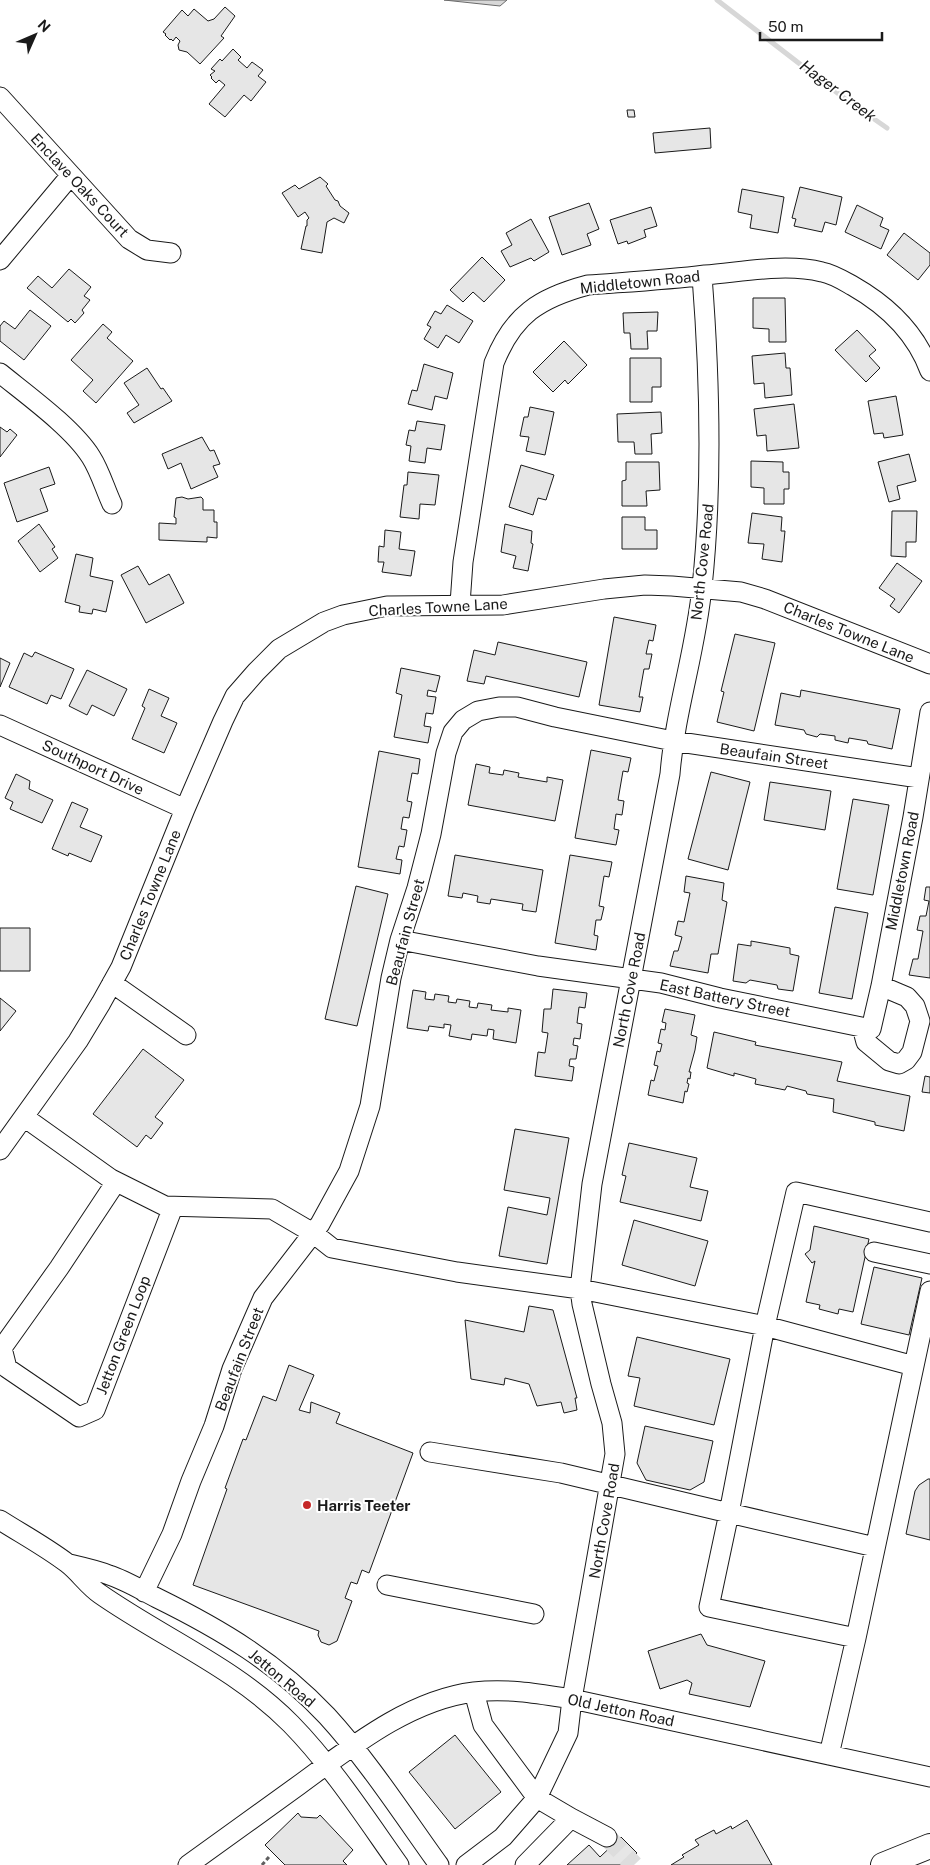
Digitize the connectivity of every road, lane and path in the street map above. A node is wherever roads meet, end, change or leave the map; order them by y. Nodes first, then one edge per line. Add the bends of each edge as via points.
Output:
1 (0, 97) edge
2 (71, 175) junction
3 (171, 253) dead end
4 (0, 260) edge
5 (702, 276) junction
6 (930, 371) edge
7 (0, 373) edge
8 (112, 504) dead end
9 (702, 588) junction
10 (460, 604) junction
11 (930, 664) edge
12 (930, 712) edge
13 (0, 726) edge
14 (673, 741) junction
15 (919, 778) junction
16 (185, 809) junction
17 (400, 940) junction
18 (630, 978) junction
19 (112, 983) junction
20 (881, 986) junction
21 (867, 1028) junction
22 (186, 1035) dead end
23 (24, 1117) junction
24 (0, 1150) edge
25 (116, 1182) junction
26 (172, 1207) junction
27 (930, 1222) edge
28 (313, 1233) junction
29 (874, 1252) dead end
30 (930, 1264) edge
31 (580, 1289) junction
32 (930, 1291) edge
33 (766, 1326) junction
34 (914, 1366) junction
35 (430, 1452) dead end
36 (611, 1485) junction
37 (729, 1513) junction
38 (0, 1520) edge
39 (875, 1547) junction
40 (68, 1564) junction
41 (386, 1586) dead end
42 (144, 1592) junction
43 (534, 1614) dead end
44 (856, 1638) junction
45 (474, 1692) junction
46 (572, 1699) junction
47 (353, 1746) junction
48 (829, 1755) junction
49 (326, 1765) junction
50 (930, 1777) edge
51 (537, 1798) junction
52 (571, 1818) junction
53 (607, 1837) tunnel mouth
54 (930, 1846) edge
55 (269, 1858) dead end
56 (188, 1865) edge
57 (262, 1865) edge
58 (399, 1865) edge
59 (439, 1865) edge
60 (466, 1865) edge
61 (525, 1865) edge
62 (883, 1865) edge

1 - 2 street, Enclave Oaks Court
2 - 3 street, Enclave Oaks Court via 129,239 147,250
2 - 4 street
5 - 6 street, Middletown Road via 765,269 823,272 874,298 894,315 914,339
5 - 9 street, North Cove Road via 710,454
5 - 10 street, Middletown Road via 588,286 563,292 529,311 509,332 494,363 490,383 463,562
7 - 8 street via 84,447
9 - 10 street, Charles Towne Lane via 645,586 503,605
9 - 11 street, Charles Towne Lane via 741,592 765,599
9 - 14 street, North Cove Road
10 - 16 street, Charles Towne Lane via 386,606 343,615 324,622 279,649 235,696
12 - 15 street, Middletown Road
13 - 16 street, Southport Drive
14 - 15 street, Beaufain Street
14 - 17 street, Beaufain Street via 517,707 478,711 463,720 453,732 446,754 431,834
14 - 18 street, North Cove Road via 670,774
15 - 20 street, Middletown Road
16 - 19 street, Charles Towne Lane via 137,930
17 - 18 street, East Battery Street via 538,966
17 - 28 street, Beaufain Street via 370,1106 349,1171
18 - 21 street, East Battery Street
18 - 31 street, North Cove Road via 592,1184
19 - 22 street
19 - 23 street, Charles Towne Lane via 78,1041
20 - 21 street, Middletown Road
20 - 21 street via 906,997 915,1006 920,1021 912,1052 899,1064 889,1061 866,1042
23 - 24 street, Charles Towne Lane
23 - 25 street
25 - 26 street
25 - 26 street, Jetton Green Loop via 2,1348 7,1368 79,1417 95,1410
26 - 28 street via 272,1209
27 - 33 street via 796,1192
28 - 31 street via 332,1248 457,1272
28 - 42 street, Beaufain Street via 263,1298 246,1333 172,1534
29 - 30 street
31 - 33 street
31 - 36 street, North Cove Road via 612,1423 615,1454
32 - 34 street
33 - 34 street
33 - 37 street
34 - 39 street
35 - 36 street via 561,1473
36 - 37 street
36 - 46 street, North Cove Road
37 - 39 street
37 - 44 street via 709,1607
38 - 40 street, Jetton Road
39 - 44 street
40 - 42 street, Jetton Road via 110,1575
40 - 49 street, Jetton Road via 99,1593 261,1697 290,1723
41 - 43 street
42 - 47 street, Jetton Road via 232,1637 260,1657 295,1684
44 - 48 street
45 - 46 street, Old Jetton Road via 512,1691
45 - 47 street, Old Jetton Road via 427,1703
45 - 51 street via 483,1725
46 - 48 street, Old Jetton Road
46 - 51 street, North Cove Road via 568,1733
47 - 49 street, Old Jetton Road
47 - 59 street, Jetton Road
48 - 50 street, Old Jetton Road
49 - 56 street, Old Jetton Road
49 - 58 street, Jetton Road
51 - 52 street
51 - 60 street, North Cove Road via 503,1837
52 - 53 street
52 - 61 street
54 - 62 main road
55 - 57 path

